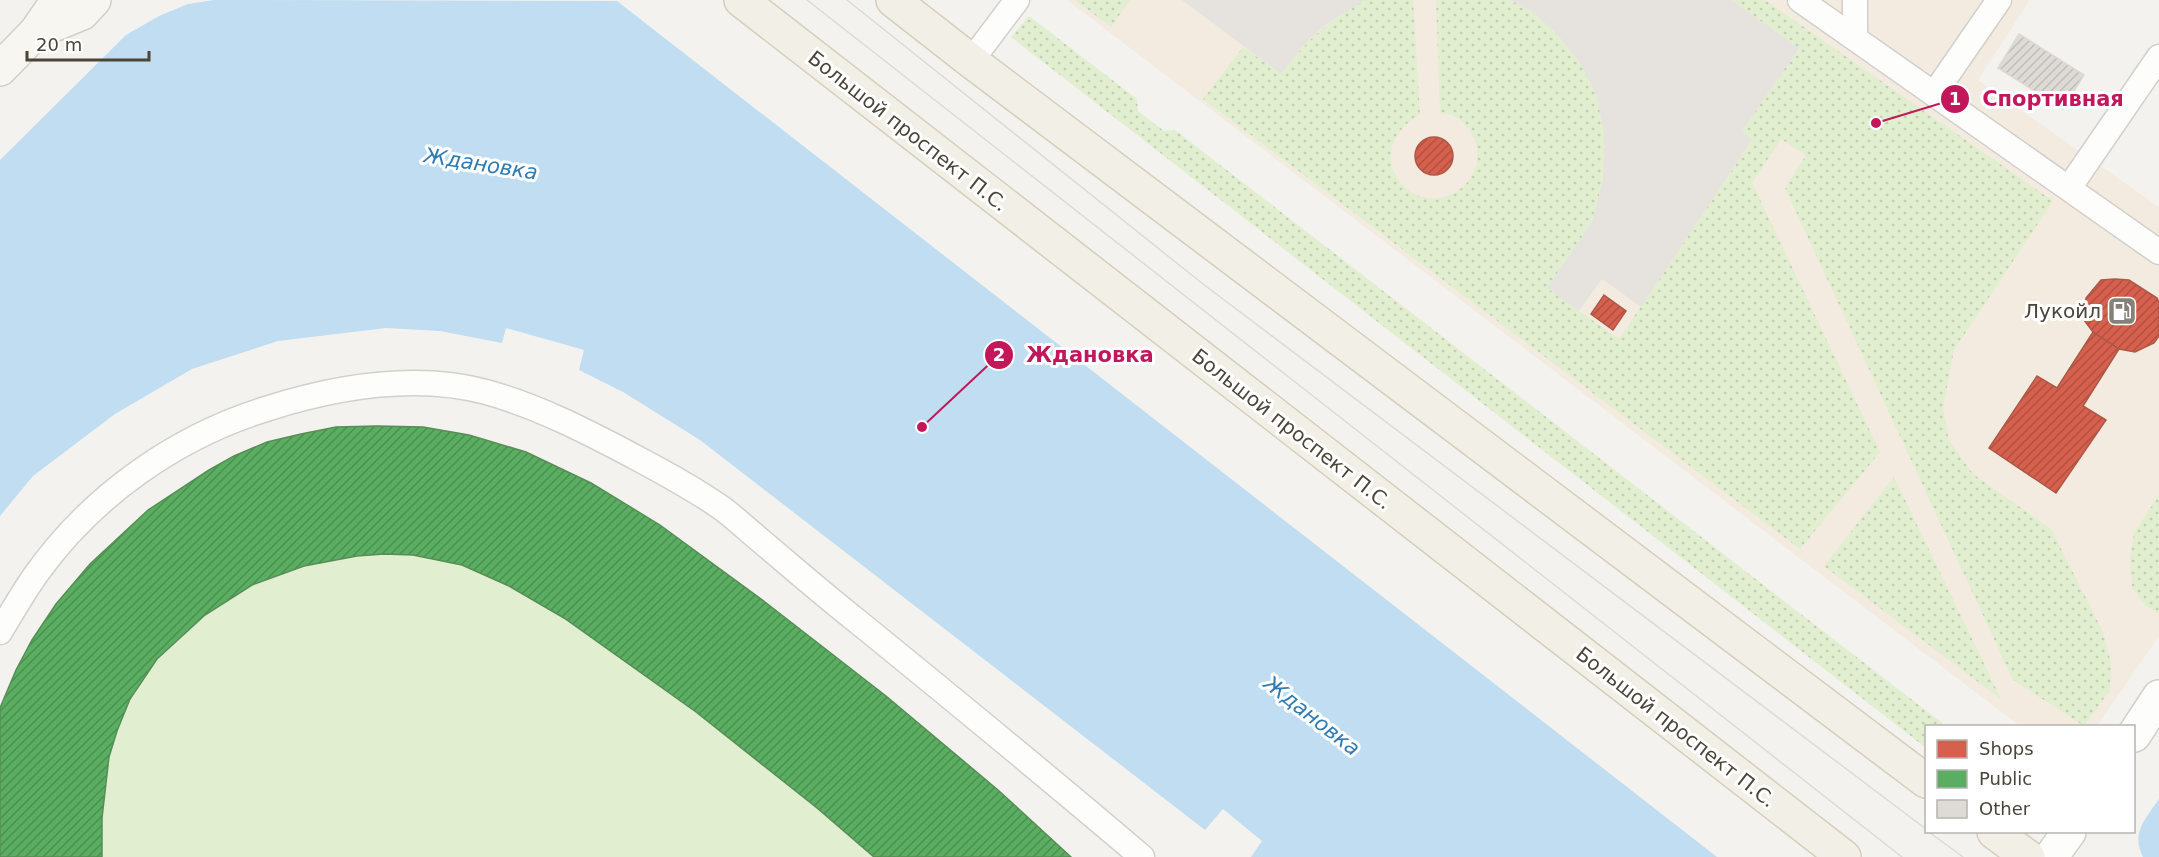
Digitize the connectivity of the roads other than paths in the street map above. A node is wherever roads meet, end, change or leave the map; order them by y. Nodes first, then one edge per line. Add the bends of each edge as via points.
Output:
1 (58, 0) edge
2 (94, 0) edge
3 (741, 0) edge
4 (893, 0) edge
5 (1017, 0) edge
6 (1800, 0) edge
7 (1856, 0) edge
8 (1999, 0) edge
9 (36, 32) junction
10 (1855, 38) junction
11 (2159, 57) edge
12 (971, 61) junction
13 (0, 69) edge
14 (1934, 94) junction
15 (2069, 188) junction
16 (2159, 252) edge
17 (0, 632) edge
18 (2159, 697) edge
19 (2135, 732) edge
20 (1925, 780) edge
21 (1997, 833) edge
22 (2068, 833) edge
23 (1142, 857) edge
24 (1844, 857) edge
25 (2028, 857) edge
26 (2051, 857) edge

1 - 9 main road
2 - 9 main road via 82,13
3 - 24 main road, Большой проспект П.С.
4 - 12 main road
5 - 12 lane
6 - 10 lane
7 - 10 lane
8 - 14 lane
9 - 13 main road
10 - 14 lane
11 - 15 lane
12 - 20 main road
14 - 15 lane
15 - 16 lane
17 - 23 lane via 38,572 93,509 144,469 231,420 310,395 371,386 422,383 484,392 549,415 608,443 723,509
18 - 19 street
21 - 25 main road
22 - 26 street

